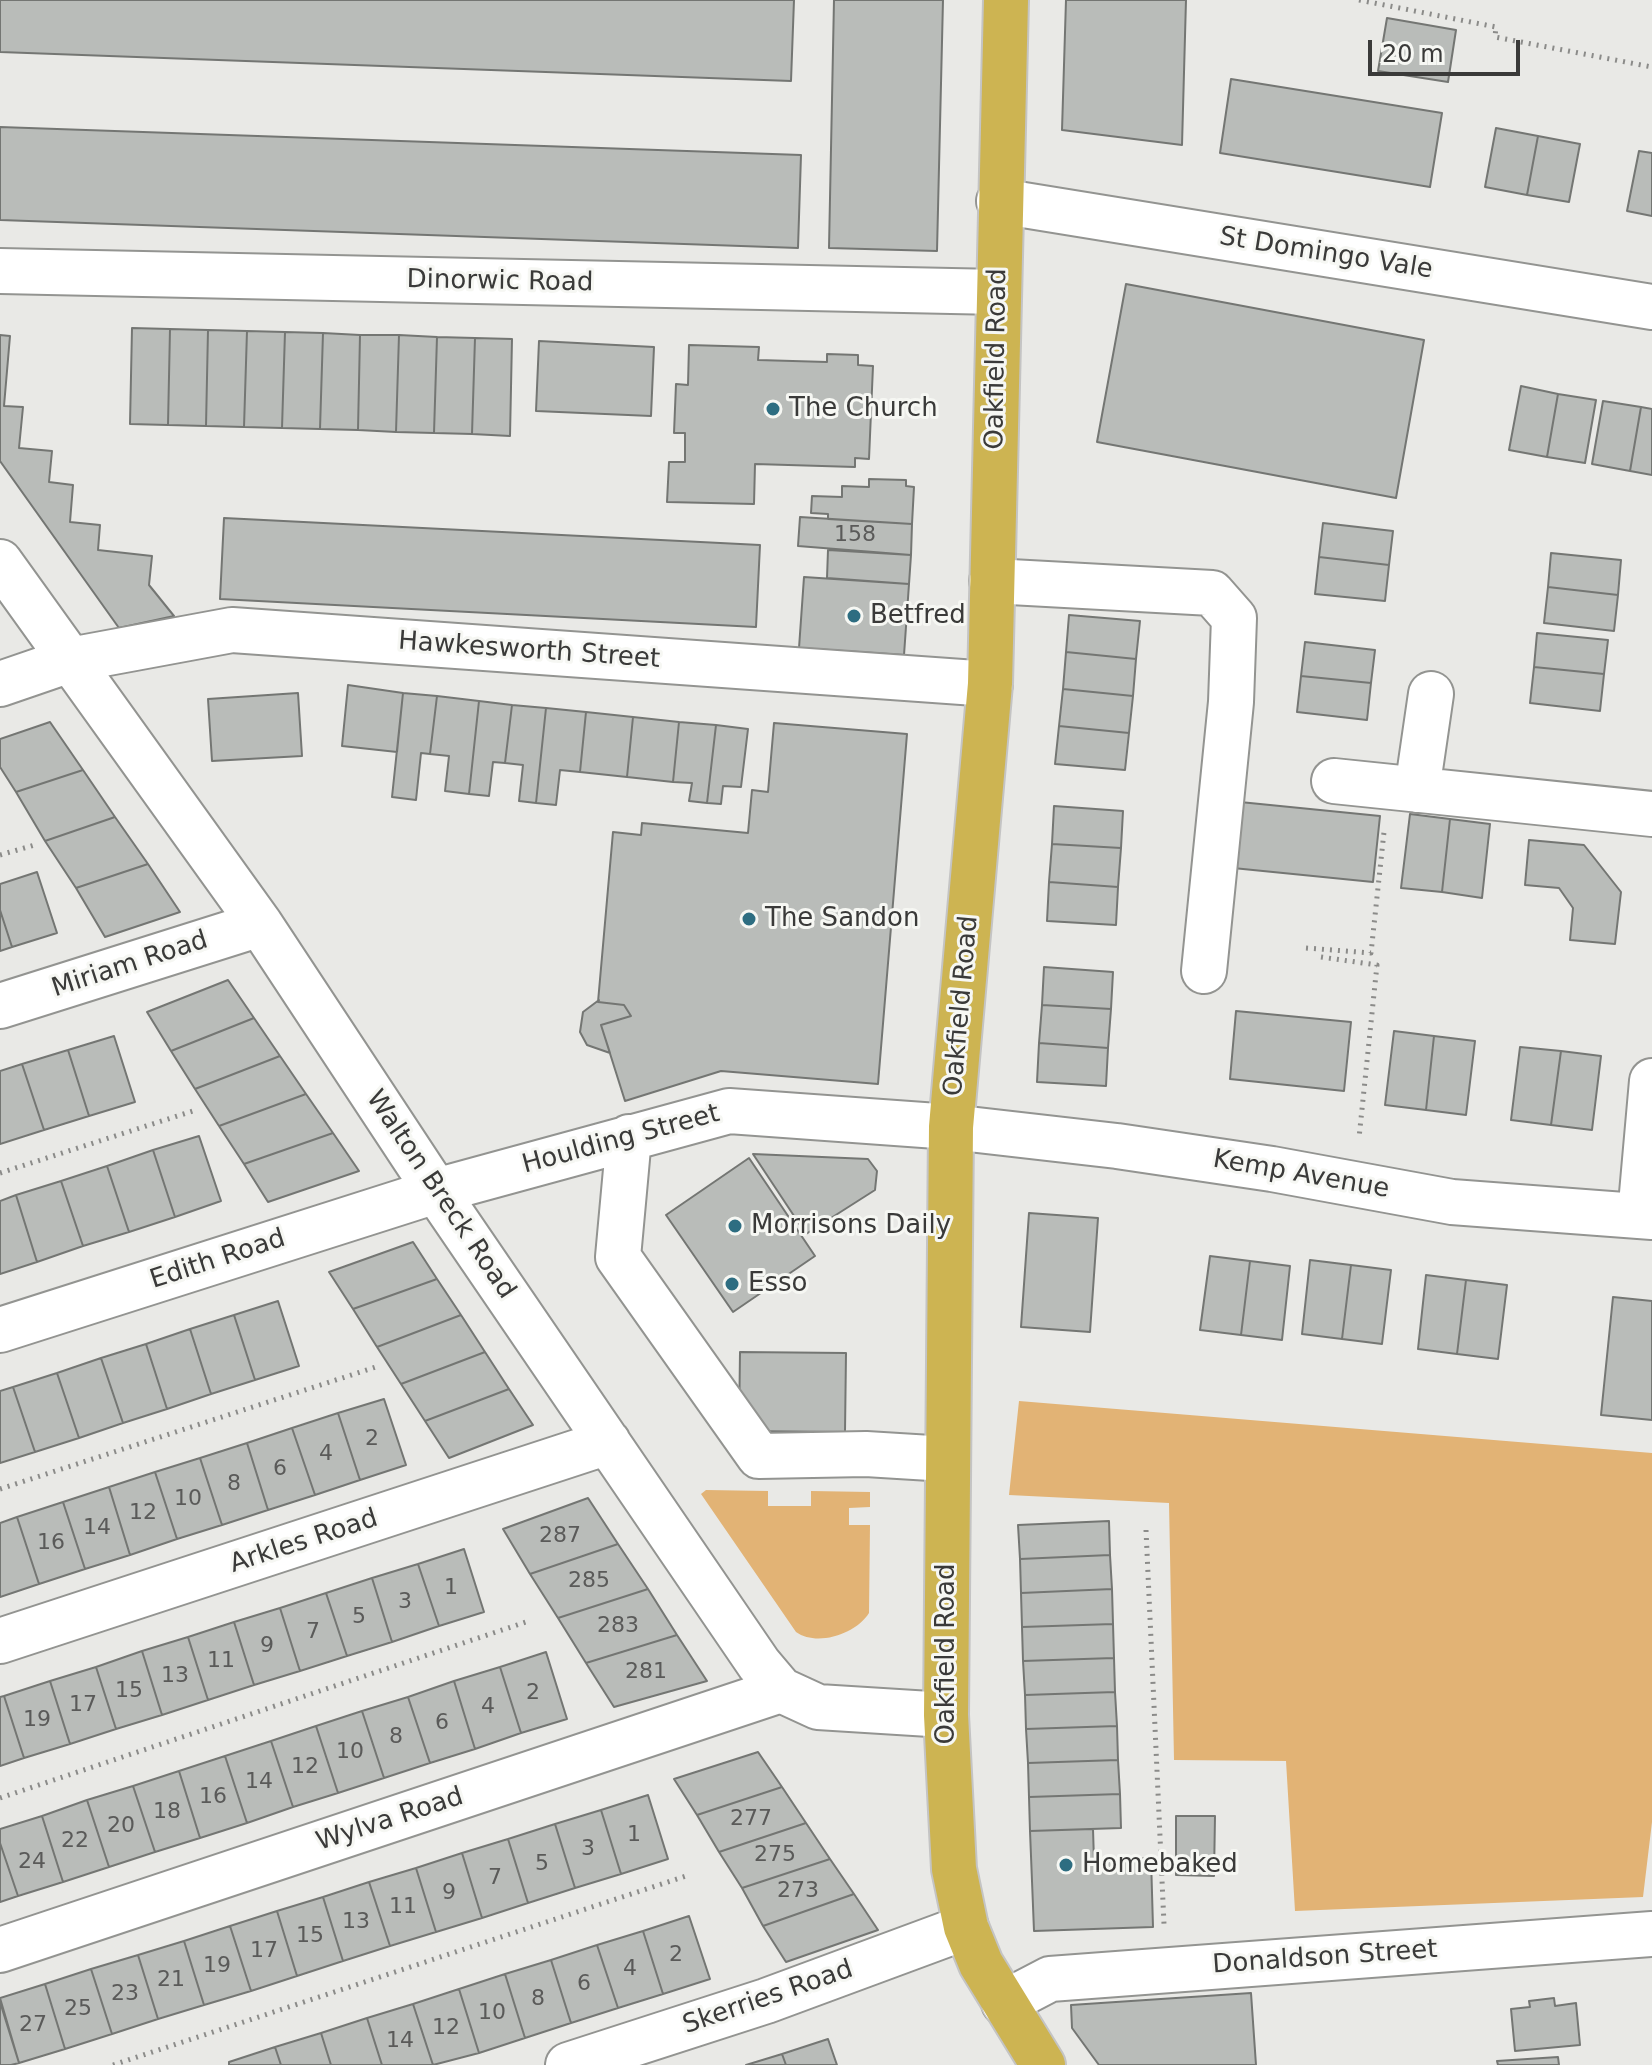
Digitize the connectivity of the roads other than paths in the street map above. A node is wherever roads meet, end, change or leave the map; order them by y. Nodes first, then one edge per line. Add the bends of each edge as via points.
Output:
1 (1006, 0) edge
2 (999, 201) junction
3 (0, 271) edge
4 (999, 292) junction
5 (1652, 307) edge
6 (0, 562) edge
7 (992, 581) junction
8 (70, 660) junction
9 (0, 684) edge
10 (990, 684) junction
11 (1431, 694) dead end
12 (1334, 781) dead end
13 (1403, 789) junction
14 (1652, 814) edge
15 (260, 924) junction
16 (1204, 971) dead end
17 (0, 1006) edge
18 (1652, 1081) edge
19 (951, 1127) junction
20 (629, 1137) junction
21 (436, 1191) junction
22 (1646, 1216) edge
23 (0, 1330) edge
24 (608, 1442) junction
25 (947, 1459) junction
26 (0, 1641) edge
27 (781, 1690) junction
28 (946, 1715) junction
29 (966, 1927) junction
30 (1652, 1934) edge
31 (0, 1950) edge
32 (1004, 2003) junction
33 (568, 2065) edge
34 (1043, 2065) edge

1 - 2 highway, Oakfield Road
2 - 4 highway, Oakfield Road
2 - 5 street, St Domingo Vale
3 - 4 street, Dinorwic Road
4 - 7 highway, Oakfield Road
6 - 8 street, Walton Breck Road
7 - 10 highway, Oakfield Road
7 - 16 street via 1212,593 1234,618 1231,702
8 - 9 street, Hawkesworth Street
8 - 10 street, Hawkesworth Street via 232,630
8 - 15 street, Walton Breck Road
10 - 19 highway, Oakfield Road
11 - 13 street
12 - 13 street
13 - 14 street
15 - 17 street, Miriam Road
15 - 21 street, Walton Breck Road
18 - 22 street
19 - 20 street, Houlding Street via 729,1111
19 - 22 street, Kemp Avenue via 1117,1146 1452,1202
19 - 25 highway, Oakfield Road
20 - 21 street, Houlding Street
20 - 25 street via 618,1257 759,1456
21 - 23 street, Edith Road
21 - 24 street, Walton Breck Road
24 - 26 street, Arkles Road
24 - 27 street, Walton Breck Road via 739,1638
25 - 28 highway, Oakfield Road
27 - 28 street, Walton Breck Road via 818,1707
27 - 31 street, Wylva Road
28 - 29 highway, Oakfield Road via 954,1869
29 - 32 highway, Oakfield Road
29 - 33 street, Skerries Road via 766,2001
30 - 32 street, Donaldson Street via 1050,1979
32 - 34 highway

